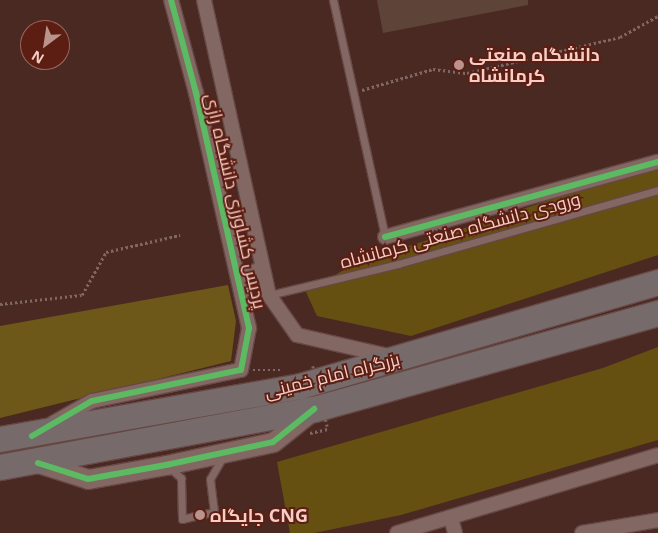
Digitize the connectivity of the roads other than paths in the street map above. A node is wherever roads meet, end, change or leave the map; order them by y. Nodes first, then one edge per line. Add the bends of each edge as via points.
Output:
1 (171, 0) edge
2 (204, 0) edge
3 (333, 0) edge
4 (658, 162) edge
5 (658, 190) edge
6 (385, 237) joint
7 (262, 269) junction
8 (238, 276) junction
9 (658, 282) edge
10 (269, 295) junction
11 (658, 313) edge
12 (400, 358) junction
13 (321, 419) junction
14 (32, 436) junction
15 (0, 439) edge
16 (225, 453) junction
17 (658, 455) edge
18 (38, 463) junction
19 (166, 464) junction
20 (0, 467) edge
21 (451, 518) junction
22 (658, 520) edge
23 (629, 529) edge
24 (397, 533) edge
25 (454, 533) edge
26 (582, 533) edge

1 - 8 street, پردیس کشاورزی دانشگاه رازی
2 - 7 street, پردیس کشاورزی دانشگاه رازی
3 - 6 lane
4 - 6 street
5 - 10 lane, ورودی دانشگاه صنعتی کرمانشاه via 398,264
7 - 8 street
7 - 10 street, پردیس کشاورزی دانشگاه رازی
8 - 14 street, پردیس کشاورزی دانشگاه رازی via 249,328 241,370 92,401
9 - 12 highway, بزرگراه امام خمینی
10 - 12 street, پردیس کشاورزی دانشگاه رازی via 297,335
11 - 13 highway, بزرگراه امام خمینی
12 - 14 highway, بزرگراه امام خمینی via 300,386
13 - 16 street via 273,442
13 - 18 highway, بزرگراه امام خمینی
14 - 15 highway, بزرگراه امام خمینی
16 - 19 street
16 - 19 lane via 210,479 214,512 182,519 181,478
17 - 21 street
18 - 19 street via 88,479
18 - 20 highway, بزرگراه امام خمینی
21 - 24 street
21 - 25 street
22 - 23 street
23 - 26 street

